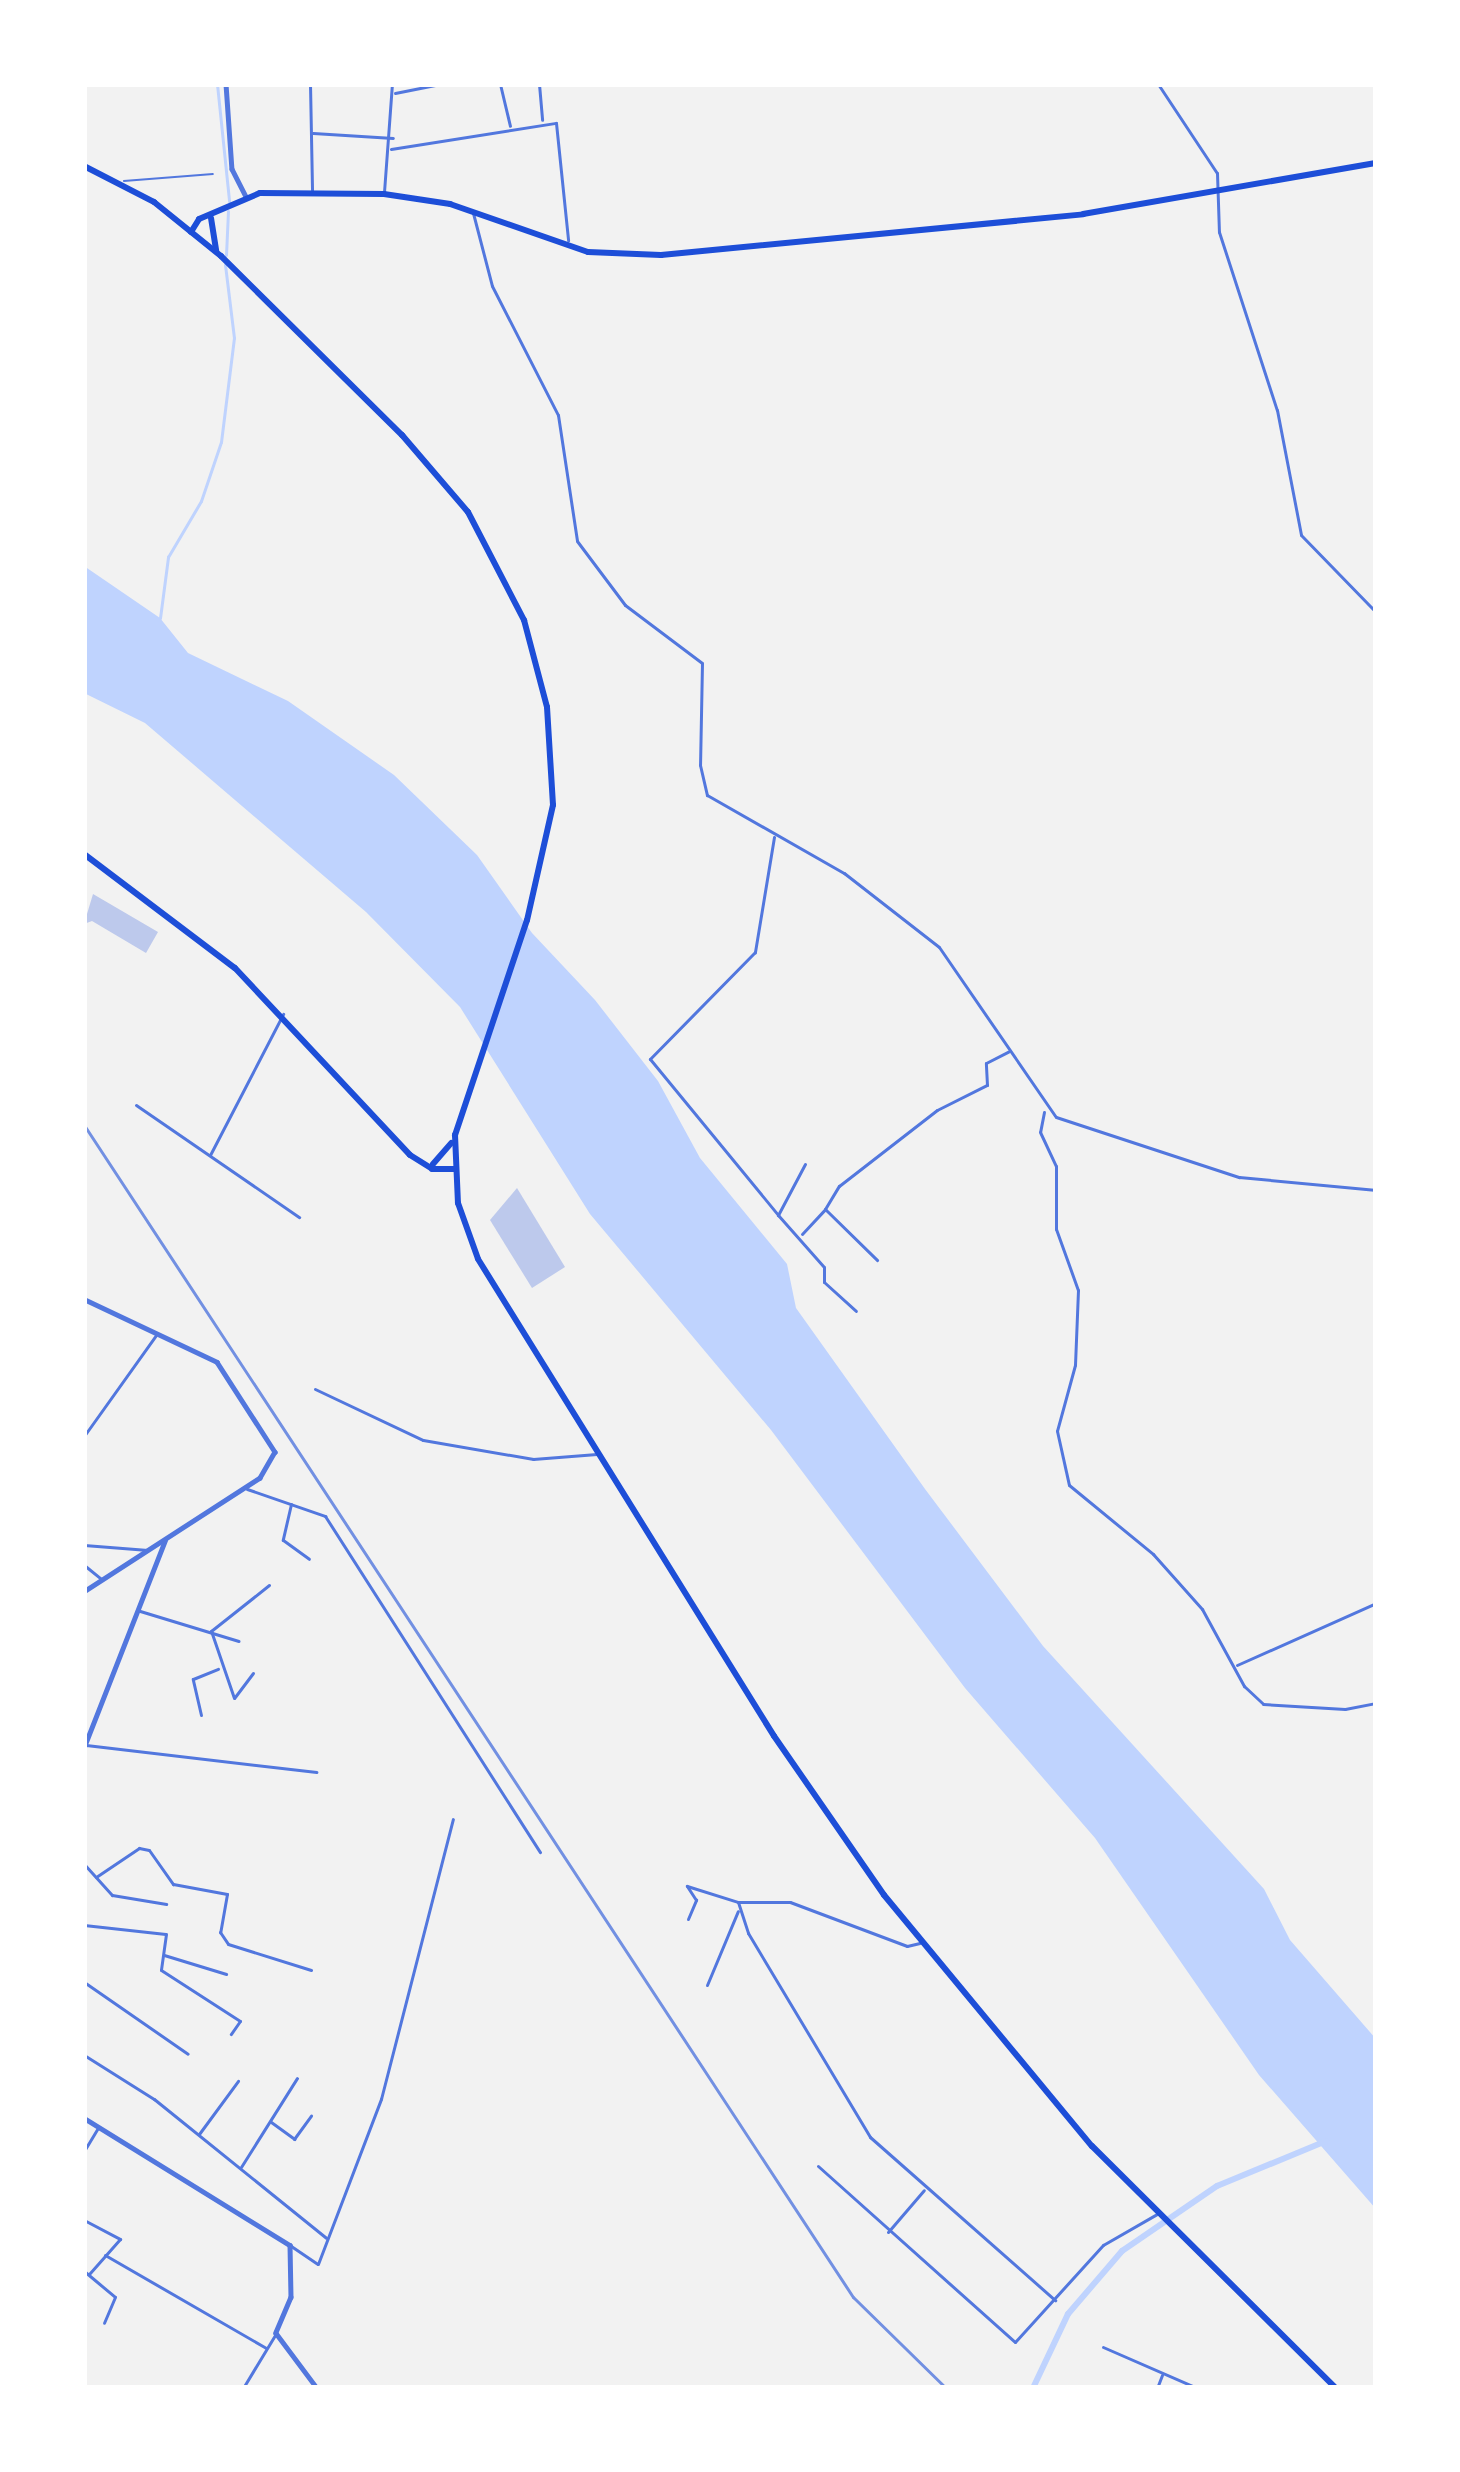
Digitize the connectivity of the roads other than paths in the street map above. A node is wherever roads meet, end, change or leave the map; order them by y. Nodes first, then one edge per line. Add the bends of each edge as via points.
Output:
1 (226, 84) edge
2 (310, 84) edge
3 (392, 84) edge
4 (440, 84) edge
5 (500, 84) edge
6 (539, 84) edge
7 (1158, 84) edge
8 (393, 93) junction
9 (542, 122) junction
10 (510, 128) junction
11 (311, 133) junction
12 (393, 139) junction
13 (391, 149) junction
14 (1376, 163) edge
15 (84, 166) edge
16 (214, 174) dead end
17 (121, 183) junction
18 (1221, 190) junction
19 (312, 193) junction
20 (384, 194) junction
21 (242, 198) junction
22 (473, 211) junction
23 (214, 214) junction
24 (172, 216) junction
25 (197, 221) junction
26 (191, 232) junction
27 (568, 247) junction
28 (219, 255) junction
29 (1376, 612) edge
30 (775, 834) junction
31 (84, 854) edge
32 (283, 1014) junction
33 (1008, 1052) junction
34 (136, 1105) dead end
35 (1044, 1110) junction
36 (455, 1135) junction
37 (210, 1155) junction
38 (418, 1162) junction
39 (434, 1164) junction
40 (806, 1164) dead end
41 (454, 1169) junction
42 (1376, 1190) edge
43 (825, 1209) junction
44 (778, 1215) junction
45 (299, 1217) dead end
46 (800, 1237) junction
47 (877, 1260) dead end
48 (84, 1299) edge
49 (856, 1311) dead end
50 (157, 1334) junction
51 (314, 1389) dead end
52 (84, 1436) edge
53 (598, 1454) junction
54 (245, 1488) junction
55 (291, 1502) junction
56 (165, 1540) junction
57 (85, 1545) edge
58 (148, 1550) junction
59 (309, 1559) dead end
60 (84, 1565) edge
61 (103, 1581) junction
62 (269, 1585) dead end
63 (84, 1592) edge
64 (1376, 1604) edge
65 (140, 1611) junction
66 (211, 1631) junction
67 (239, 1641) dead end
68 (1236, 1666) junction
69 (220, 1668) junction
70 (253, 1673) dead end
71 (1376, 1703) edge
72 (201, 1715) dead end
73 (84, 1745) edge
74 (316, 1772) dead end
75 (453, 1819) dead end
76 (539, 1852) dead end
77 (84, 1864) edge
78 (97, 1877) junction
79 (738, 1902) junction
80 (166, 1904) dead end
81 (739, 1910) junction
82 (688, 1919) dead end
83 (84, 1925) edge
84 (920, 1943) junction
85 (163, 1954) junction
86 (311, 1970) dead end
87 (226, 1973) dead end
88 (84, 1982) edge
89 (707, 1985) dead end
90 (231, 2034) dead end
91 (188, 2054) dead end
92 (84, 2055) edge
93 (297, 2078) dead end
94 (238, 2080) dead end
95 (311, 2116) dead end
96 (84, 2119) edge
97 (269, 2121) junction
98 (98, 2127) junction
99 (197, 2135) junction
100 (84, 2151) edge
101 (818, 2166) dead end
102 (240, 2169) junction
103 (925, 2189) junction
104 (1159, 2216) junction
105 (84, 2220) edge
106 (888, 2232) junction
107 (328, 2240) junction
108 (290, 2245) junction
109 (105, 2255) junction
110 (86, 2272) edge
111 (1055, 2300) junction
112 (104, 2324) dead end
113 (276, 2333) junction
114 (1103, 2347) dead end
115 (266, 2348) junction
116 (1163, 2374) junction
117 (243, 2388) edge
118 (317, 2388) edge
119 (1156, 2388) edge
120 (1197, 2388) edge
121 (1336, 2388) edge

1 - 21 street
2 - 11 street
3 - 8 street
4 - 8 street
5 - 10 street
6 - 9 street
7 - 18 street
8 - 12 street
9 - 10 street
9 - 27 street via 559,126
10 - 13 street
11 - 12 street
11 - 19 street
12 - 13 street
13 - 20 street
14 - 18 main road
15 - 17 main road
16 - 17 lane via 158,172
17 - 24 main road
18 - 27 main road via 1061,217 744,249 610,256
18 - 29 street via 1219,232 1276,410 1301,535
19 - 20 main road
19 - 21 main road
20 - 22 main road
21 - 23 main road
22 - 27 main road
22 - 30 street via 492,286 558,415 577,542 625,605 696,654 705,674 704,789
23 - 25 main road
23 - 26 main road
23 - 28 main road
24 - 25 main road
24 - 26 main road
25 - 26 main road
26 - 28 main road
28 - 36 main road via 428,462 509,585 534,649 552,738 553,806 527,920
30 - 33 street via 844,873 939,946 977,992
30 - 44 street via 755,952 650,1059
31 - 32 main road via 215,951
32 - 37 street
32 - 38 main road
33 - 35 street
33 - 43 street via 983,1067 987,1085 907,1133 839,1186
34 - 37 street
35 - 42 street via 1239,1177
35 - 68 street via 1056,1229 1078,1290 1075,1365 1057,1431 1061,1468 1087,1505 1153,1555 1202,1609
36 - 39 main road
36 - 41 main road
37 - 45 street
38 - 39 main road
38 - 41 main road
39 - 41 main road
40 - 44 street
41 - 53 main road via 478,1258
43 - 46 street
43 - 47 street
44 - 46 street
46 - 49 street via 826,1271 824,1282
48 - 50 street
50 - 52 street
50 - 54 street via 217,1362 266,1430 274,1458
51 - 53 street via 423,1440 533,1459
53 - 84 main road via 774,1736
54 - 55 street
54 - 56 street
55 - 59 street via 283,1540
55 - 76 street via 325,1516 340,1536
56 - 58 street
56 - 65 street
57 - 58 street
58 - 61 street
60 - 61 street
61 - 63 street
62 - 66 street
64 - 68 street
65 - 66 street
65 - 73 street
66 - 67 street
66 - 69 street
68 - 71 street via 1251,1694 1275,1708
69 - 70 street via 236,1700
69 - 72 street via 193,1679
73 - 74 street
75 - 107 street via 381,2098
77 - 78 street
78 - 80 street via 127,1902
78 - 86 street via 139,1848 149,1850 173,1883 227,1894 220,1932 228,1944
79 - 81 street
79 - 82 street via 687,1886 696,1900
79 - 84 street via 790,1902 907,1946
81 - 89 street
81 - 103 street via 870,2137
83 - 85 street via 164,1933
84 - 104 main road
85 - 87 street
85 - 90 street via 161,1970 240,2021
88 - 91 street
92 - 99 street
93 - 97 street
94 - 99 street
95 - 97 street via 294,2138
96 - 98 street
97 - 102 street
98 - 100 street
98 - 108 street
99 - 102 street
101 - 106 street
102 - 107 street
103 - 106 street
103 - 111 street
104 - 111 street via 1103,2245
104 - 121 main road
105 - 109 street via 120,2239
106 - 111 street via 1015,2342
107 - 108 street via 318,2264
108 - 113 street via 290,2297
109 - 110 street
109 - 115 street
110 - 112 street via 115,2297
113 - 115 street
113 - 118 street
114 - 116 street
115 - 117 street
116 - 119 street
116 - 120 street

